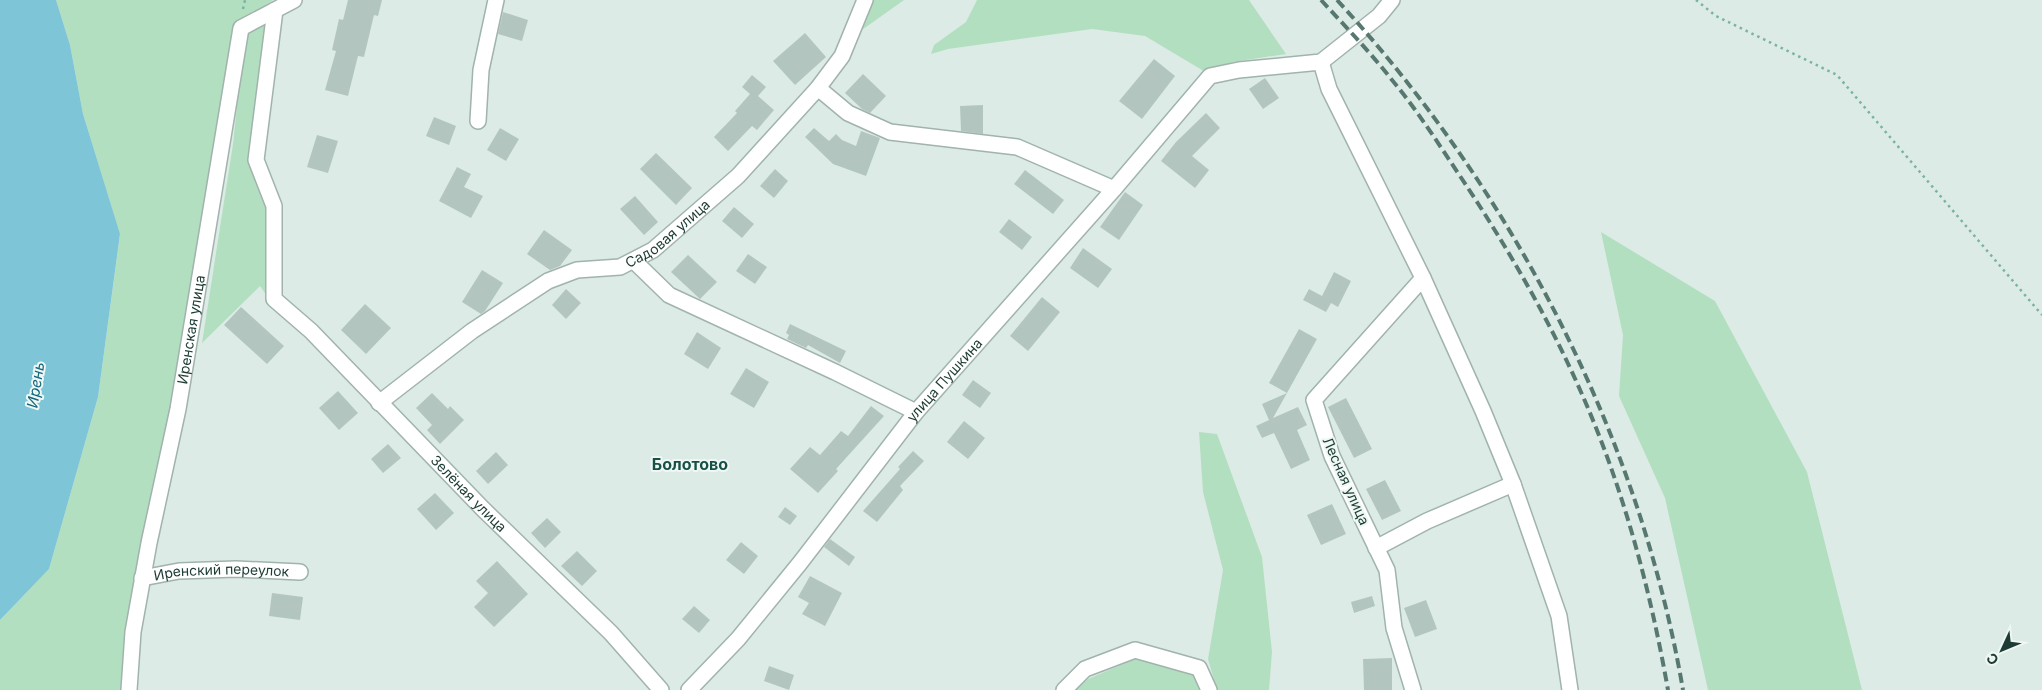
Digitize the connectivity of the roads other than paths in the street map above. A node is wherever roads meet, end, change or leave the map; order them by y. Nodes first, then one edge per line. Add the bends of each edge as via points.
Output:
1 (294, 0) edge
2 (496, 0) edge
3 (865, 0) edge
4 (1392, 0) edge
5 (275, 10) junction
6 (1321, 62) junction
7 (818, 88) junction
8 (478, 121) dead end
9 (1114, 189) junction
10 (634, 261) junction
11 (1423, 278) junction
12 (379, 403) junction
13 (916, 412) junction
14 (1513, 484) junction
15 (1376, 548) junction
16 (300, 572) dead end
17 (142, 578) junction
18 (129, 690) edge
19 (661, 690) edge
20 (689, 690) edge
21 (1064, 690) edge
22 (1210, 690) edge
23 (1413, 690) edge
24 (1570, 690) edge

1 - 5 street, Иренская улица
2 - 8 street via 481,70
3 - 7 street, Садовая улица via 842,56
4 - 6 street via 1379,16
5 - 12 street, Зелёная улица via 256,160 274,206 274,299 311,331
5 - 17 street, Иренская улица via 241,28 178,409
6 - 9 street, улица Пушкина via 1210,76
6 - 11 street via 1329,89
7 - 9 street via 848,113 890,132 1017,147
7 - 10 street, Садовая улица via 738,176 653,250
9 - 13 street, улица Пушкина
10 - 12 street, Садовая улица via 620,268 577,270 548,281 472,332
10 - 13 street via 669,295
11 - 14 street
11 - 15 street, Лесная улица via 1314,400 1332,456
12 - 19 street, Зелёная улица via 611,634
13 - 20 street, улица Пушкина via 738,639
14 - 15 street via 1427,521
14 - 24 street via 1560,616
15 - 23 street, Лесная улица via 1386,570 1394,628
16 - 17 street, Иренский переулок via 179,571
17 - 18 street, Иренская улица via 133,632
21 - 22 street via 1085,669 1135,650 1199,668

